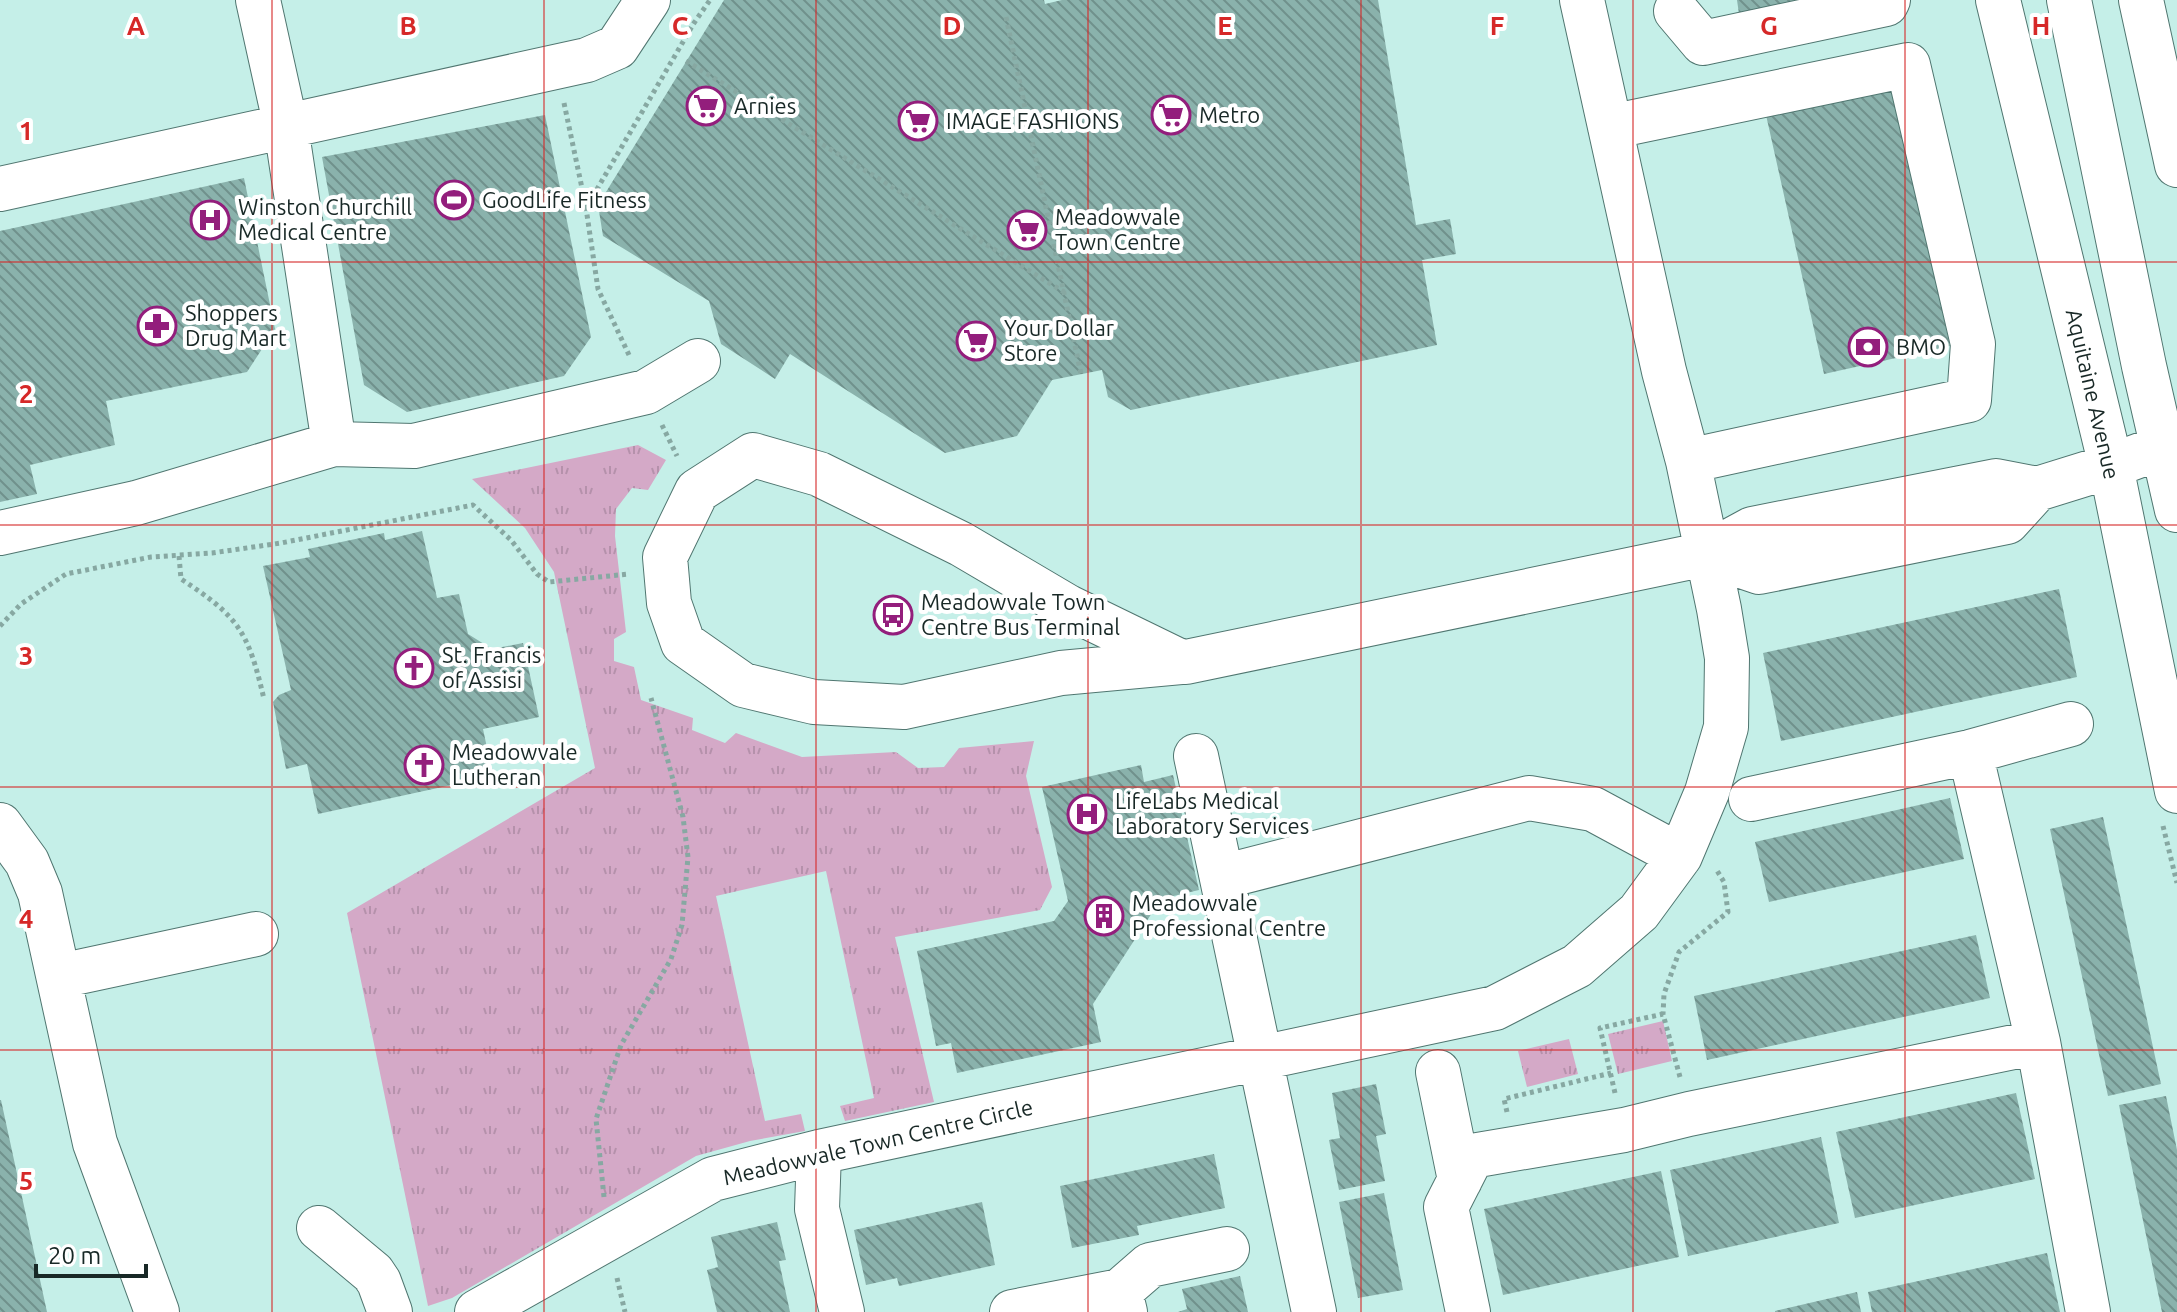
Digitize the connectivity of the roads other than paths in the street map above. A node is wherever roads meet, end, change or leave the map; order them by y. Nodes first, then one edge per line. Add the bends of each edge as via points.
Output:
1 (258, 0) edge
2 (648, 0) edge
3 (1582, 0) edge
4 (1888, 0) edge
5 (1998, 0) edge
6 (2069, 0) edge
7 (2141, 0) edge
8 (1676, 11) dead end
9 (286, 127) junction
10 (1610, 127) junction
11 (2177, 165) edge
12 (0, 189) edge
13 (698, 361) dead end
14 (2160, 363) edge
15 (334, 444) junction
16 (2162, 447) junction
17 (1688, 461) junction
18 (2111, 466) junction
19 (2177, 510) edge
20 (0, 533) edge
21 (1706, 554) junction
22 (1181, 662) junction
23 (2071, 724) dead end
24 (1970, 752) junction
25 (1196, 756) dead end
26 (2177, 791) edge
27 (1751, 799) dead end
28 (0, 825) edge
29 (1696, 858) junction
30 (1222, 877) junction
31 (256, 934) dead end
32 (60, 976) junction
33 (2038, 1042) junction
34 (1261, 1058) junction
35 (1438, 1072) dead end
36 (819, 1152) junction
37 (1460, 1180) junction
38 (319, 1228) dead end
39 (1227, 1249) dead end
40 (1123, 1301) edge
41 (157, 1312) edge
42 (390, 1312) edge
43 (477, 1312) edge
44 (842, 1312) edge
45 (1012, 1312) edge
46 (1314, 1312) edge
47 (1468, 1312) edge
48 (2088, 1312) edge

1 - 9 street
2 - 9 street via 617,47 587,60
3 - 10 street, Meadowvale Town Centre Circle
4 - 8 street via 1703,43
5 - 18 street, Aquitaine Avenue
6 - 14 street
7 - 11 street
9 - 12 street
9 - 15 street
10 - 17 street, Meadowvale Town Centre Circle
10 - 17 street via 1908,65 1973,344 1969,400
13 - 15 street via 646,392 414,446
14 - 16 street
15 - 20 street via 136,503
16 - 18 street
16 - 19 street
17 - 21 street, Meadowvale Town Centre Circle
18 - 21 street via 2037,489 2007,522 1759,572
18 - 26 street, Aquitaine Avenue
21 - 22 street
21 - 29 street, Meadowvale Town Centre Circle via 1727,658 1726,727 1707,792
22 - 22 street via 819,474 753,455 697,491 665,557 669,603 683,643 743,685 814,702 904,707 1061,673
23 - 24 street
24 - 27 street
24 - 33 street
25 - 30 street
28 - 32 street via 27,862 40,893
29 - 30 street via 1593,809 1529,798
29 - 34 street, Meadowvale Town Centre Circle via 1577,966 1495,1008
30 - 34 street
31 - 32 street
32 - 41 street via 95,1143
33 - 37 street via 1624,1130 1472,1156
33 - 48 street
34 - 36 street, Meadowvale Town Centre Circle
34 - 46 street
35 - 37 street
36 - 43 street, Meadowvale Town Centre Circle via 713,1179
36 - 44 street via 817,1209
37 - 47 street via 1446,1207
38 - 42 street via 373,1273
39 - 40 street via 1150,1265
40 - 45 street

